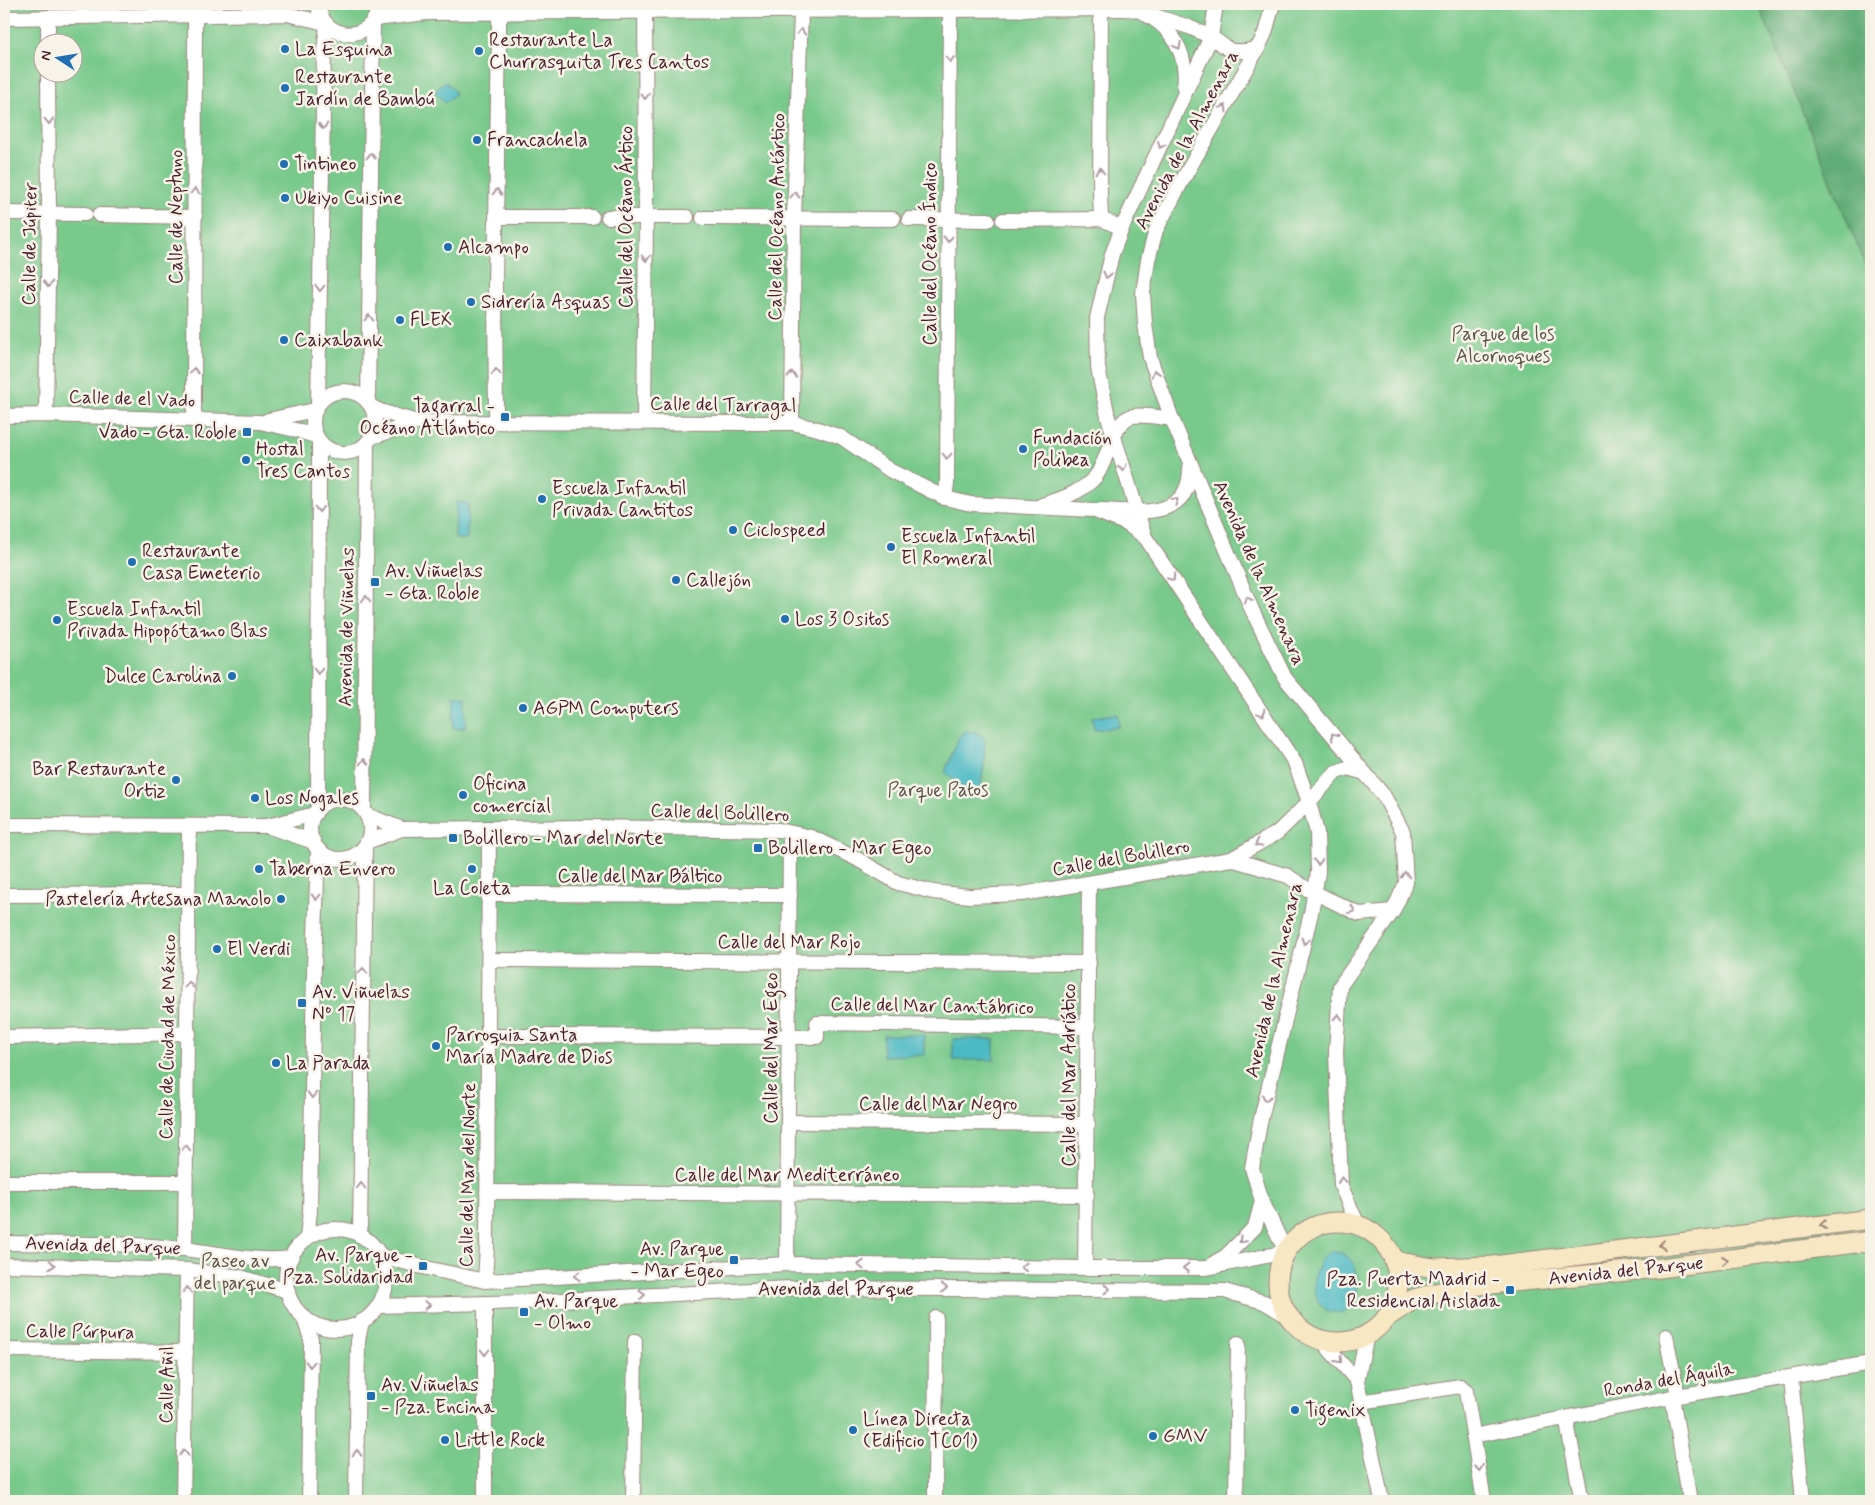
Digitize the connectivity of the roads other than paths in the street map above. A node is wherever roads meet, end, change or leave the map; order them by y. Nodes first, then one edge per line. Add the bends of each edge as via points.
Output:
1 (318, 4) edge
2 (379, 4) edge
3 (1216, 4) edge
4 (1273, 4) edge
5 (603, 7) edge
6 (645, 8) edge
7 (1101, 9) junction
8 (950, 10) junction
9 (801, 11) junction
10 (1140, 11) junction
11 (503, 13) junction
12 (195, 16) junction
13 (48, 17) junction
14 (4, 18) edge
15 (374, 20) junction
16 (326, 24) junction
17 (48, 32) edge
18 (1210, 37) junction
19 (1258, 48) junction
20 (48, 82) edge
21 (1182, 101) junction
22 (7, 213) dead end
23 (49, 214) junction
24 (85, 214) dead end
25 (99, 215) dead end
26 (195, 216) junction
27 (497, 217) junction
28 (592, 217) dead end
29 (608, 217) dead end
30 (646, 217) junction
31 (687, 218) dead end
32 (703, 218) dead end
33 (794, 218) junction
34 (893, 219) dead end
35 (909, 219) dead end
36 (949, 219) junction
37 (1101, 219) junction
38 (988, 220) dead end
39 (1003, 220) dead end
40 (1122, 228) junction
41 (370, 405) junction
42 (316, 407) junction
43 (46, 415) junction
44 (4, 416) edge
45 (1172, 419) junction
46 (194, 420) junction
47 (496, 421) junction
48 (260, 422) junction
49 (417, 422) junction
50 (644, 422) junction
51 (792, 424) junction
52 (1114, 438) junction
53 (317, 439) junction
54 (370, 440) junction
55 (1190, 466) junction
56 (945, 498) junction
57 (1039, 507) junction
58 (1093, 510) junction
59 (1137, 512) junction
60 (1145, 537) junction
61 (1365, 773) junction
62 (1309, 802) junction
63 (316, 812) junction
64 (366, 813) junction
65 (4, 825) edge
66 (189, 826) junction
67 (267, 826) junction
68 (402, 829) junction
69 (489, 829) junction
70 (790, 833) junction
71 (366, 844) junction
72 (316, 845) junction
73 (1231, 859) junction
74 (1090, 883) junction
75 (1315, 893) junction
76 (4, 894) edge
77 (188, 894) junction
78 (489, 894) junction
79 (790, 895) junction
80 (1393, 911) junction
81 (489, 960) junction
82 (790, 961) junction
83 (1089, 963) junction
84 (1089, 1027) junction
85 (188, 1033) junction
86 (488, 1036) junction
87 (4, 1037) edge
88 (789, 1038) junction
89 (789, 1122) junction
90 (1088, 1124) junction
91 (4, 1182) edge
92 (185, 1182) junction
93 (487, 1192) junction
94 (788, 1194) junction
95 (1087, 1195) junction
96 (1262, 1201) junction
97 (1871, 1219) edge
98 (1358, 1225) junction
99 (360, 1235) junction
100 (307, 1238) junction
101 (1871, 1241) edge
102 (4, 1243) edge
103 (185, 1249) junction
104 (1286, 1252) junction
105 (381, 1256) junction
106 (291, 1258) junction
107 (1394, 1261) junction
108 (787, 1264) junction
109 (4, 1265) edge
110 (1086, 1268) junction
111 (1207, 1268) junction
112 (187, 1270) junction
113 (484, 1281) junction
114 (288, 1291) junction
115 (485, 1303) junction
116 (378, 1306) junction
117 (303, 1316) junction
118 (1289, 1317) junction
119 (1387, 1317) junction
120 (936, 1318) dead end
121 (362, 1322) junction
122 (1368, 1335) junction
123 (1666, 1336) dead end
124 (1320, 1340) junction
125 (635, 1341) dead end
126 (1238, 1343) dead end
127 (4, 1350) edge
128 (186, 1352) junction
129 (1871, 1363) edge
130 (1791, 1378) junction
131 (1357, 1381) junction
132 (1675, 1397) junction
133 (1361, 1402) junction
134 (1566, 1418) junction
135 (1473, 1436) junction
136 (183, 1501) edge
137 (309, 1501) edge
138 (356, 1501) edge
139 (485, 1501) edge
140 (634, 1501) edge
141 (935, 1501) edge
142 (1236, 1501) edge
143 (1382, 1501) edge
144 (1484, 1501) edge
145 (1582, 1501) edge
146 (1690, 1501) edge
147 (1803, 1501) edge

1 - 16 street
2 - 15 street
3 - 18 street, Avenida de la Almenara
4 - 19 street, Avenida de la Almenara
5 - 6 street
5 - 11 street
6 - 9 street
6 -> 30 street, Calle del Océano Ártico
7 - 8 street
7 - 10 street
37 -> 7 street
8 - 9 street
8 -> 36 street, Calle del Océano Índico
33 -> 9 street, Calle del Océano Antártico
10 - 18 street
10 -> 21 street via 1168,30 1179,48 1185,69
11 - 15 street via 427,13
27 -> 11 street via 499,21
12 - 13 street
12 - 16 street via 288,14
26 -> 12 street, Calle de Neptuno
13 - 14 street
13 - 17 street
15 - 16 street via 354,34 334,31
41 -> 15 street
16 -> 42 street
18 - 19 street via 1231,51
18 - 21 street, Avenida de la Almenara
45 -> 19 street, Avenida de la Almenara via 1150,358 1143,293 1148,260 1156,230
20 -> 23 street, Calle de Júpiter
21 -> 40 street, Avenida de la Almenara
22 - 23 street
23 - 24 street
23 -> 43 street, Calle de Júpiter
25 - 26 street
46 -> 26 street, Calle de Neptuno
27 - 28 street
47 -> 27 street
29 - 30 street
30 - 31 street
30 -> 50 street, Calle del Océano Ártico
32 - 33 street
33 - 34 street
51 -> 33 street, Calle del Océano Antártico
35 - 36 street
36 - 38 street
36 -> 56 street, Calle del Océano Índico
37 - 39 street
37 - 40 street
40 -> 52 street, Avenida de la Almenara via 1097,318 1098,368
41 - 42 street via 361,396 342,391 325,397
41 - 49 street, Calle del Tarragal
41 - 54 street via 375,422
42 - 48 street via 297,415
42 - 53 street via 312,419
43 - 44 street, Calle de el Vado
43 - 46 street, Calle de el Vado
45 - 52 street via 1132,416 1119,424
45 - 55 street, Avenida de la Almenara
46 - 48 street, Calle de el Vado
47 - 49 street, Calle del Tarragal
47 - 50 street, Calle del Tarragal
48 - 53 street
49 - 54 street, Calle del Tarragal
50 - 51 street, Calle del Tarragal
51 - 56 street, Calle del Tarragal via 841,437 891,471
52 - 57 street, Calle del Tarragal via 1092,480 1082,489
52 -> 59 street, Avenida de la Almenara
53 - 54 street via 326,449 341,454 360,450
53 -> 63 street, Avenida de Viñuelas
64 -> 54 street, Avenida de Viñuelas
59 -> 55 street via 1159,510 1178,501 1190,482
61 -> 55 street, Avenida de la Almenara via 1285,678
56 - 57 street, Calle del Tarragal via 971,504
57 - 58 street, Calle del Tarragal
58 - 59 street, Calle del Tarragal
58 - 60 street, Calle del Tarragal via 1127,524
59 - 60 street, Avenida de la Almenara
60 -> 62 street, Avenida de la Almenara via 1295,763
61 - 62 street via 1348,768 1336,772
80 -> 61 street, Avenida de la Almenara via 1406,883 1403,832 1384,796
62 -> 73 street via 1277,833
62 -> 75 street, Avenida de la Almenara via 1318,833
63 - 64 street via 324,804 338,799 357,804
63 - 67 street
63 - 72 street via 311,824
64 - 68 street
64 - 71 street via 370,833
65 - 66 street
66 - 67 street
66 - 77 street, Calle de Ciudad de México
67 - 72 street
68 - 69 street, Calle del Bolillero
68 - 71 street
69 - 70 street, Calle del Bolillero via 779,830
69 - 78 street, Calle del Mar del Norte
70 - 74 street, Calle del Bolillero via 825,843 898,883 933,892 969,896 1022,894
70 - 79 street, Calle del Mar Egeo
71 - 72 street via 349,857 337,858 324,854
99 -> 71 street
72 -> 100 street
73 - 74 street, Calle del Bolillero
73 - 75 street via 1288,876
74 - 83 street, Calle del Mar Adriático
75 -> 80 street via 1359,914
75 -> 96 street, Avenida de la Almenara via 1252,1168
76 - 77 street
85 -> 77 street, Calle de Ciudad de México
78 - 79 street, Calle del Mar Báltico
78 - 81 street, Calle del Mar del Norte
79 - 82 street, Calle del Mar Egeo
98 -> 80 street, Avenida de la Almenara via 1341,1186 1336,1052 1340,986
81 - 82 street, Calle del Mar Rojo
81 - 86 street, Calle del Mar del Norte
82 - 83 street, Calle del Mar Rojo
82 - 88 street, Calle del Mar Egeo
83 - 84 street, Calle del Mar Adriático
84 - 88 street, Calle del Mar Cantábrico via 817,1023 817,1038
84 - 90 street, Calle del Mar Adriático
85 - 87 street
92 -> 85 street, Calle de Ciudad de México
86 - 88 street, Calle del Mar Cantábrico
86 - 93 street, Calle del Mar del Norte
88 - 89 street, Calle del Mar Egeo
89 - 90 street, Calle del Mar Negro
89 - 94 street, Calle del Mar Egeo
90 - 95 street, Calle del Mar Adriático
91 - 92 street
92 - 103 street, Calle de Ciudad de México
93 - 94 street, Calle del Mar Mediterráneo
93 - 113 street, Calle del Mar del Norte
94 - 95 street, Calle del Mar Mediterráneo
94 - 108 street, Calle del Mar Egeo
95 - 110 street, Calle del Mar Adriático
96 - 104 street, Avenida de la Almenara
96 -> 111 street via 1255,1227 1226,1256
97 -> 107 street, Avenida del Parque via 1493,1266 1434,1268
98 - 104 street via 1324,1224 1308,1230
98 - 107 street via 1380,1239
99 - 100 street via 334,1229
99 - 105 street
100 - 106 street
119 -> 101 street, Avenida del Parque via 1414,1299 1459,1287 1660,1268
102 - 103 street, Avenida del Parque
103 - 106 street, Avenida del Parque via 259,1260
104 - 111 street, Avenida del Parque
104 - 118 street via 1279,1270 1278,1287
105 - 113 street, Avenida del Parque
105 - 116 street via 386,1281
106 - 114 street via 286,1274
107 - 119 street via 1398,1280 1396,1300
110 -> 108 street, Avenida del Parque
108 -> 113 street, Avenida del Parque
109 -> 112 street, Avenida del Parque
111 -> 110 street, Avenida del Parque
112 - 114 street, Avenida del Parque via 240,1278
128 -> 112 street, Calle Añil
114 - 117 street via 293,1305
116 -> 115 street, Avenida del Parque
115 -> 118 street, Avenida del Parque via 790,1288 1224,1290 1264,1302
115 -> 139 street
116 - 121 street
117 - 121 street via 316,1325 334,1329
117 -> 137 street via 311,1339
118 - 124 street via 1303,1331
119 - 122 street
120 - 141 street
138 -> 121 street via 358,1341
122 - 124 street via 1340,1342
122 - 131 street
123 - 132 street
124 -> 131 street
125 - 140 street
126 - 142 street
127 - 128 street, Calle Púrpura
136 -> 128 street, Calle Añil
129 - 130 street, Ronda del Águila
130 - 132 street, Ronda del Águila
130 - 147 street
131 - 133 street
132 - 134 street, Ronda del Águila
132 - 146 street
133 - 135 street via 1460,1386 1466,1391
133 - 143 street
134 - 135 street, Ronda del Águila
134 - 145 street
135 -> 144 street

